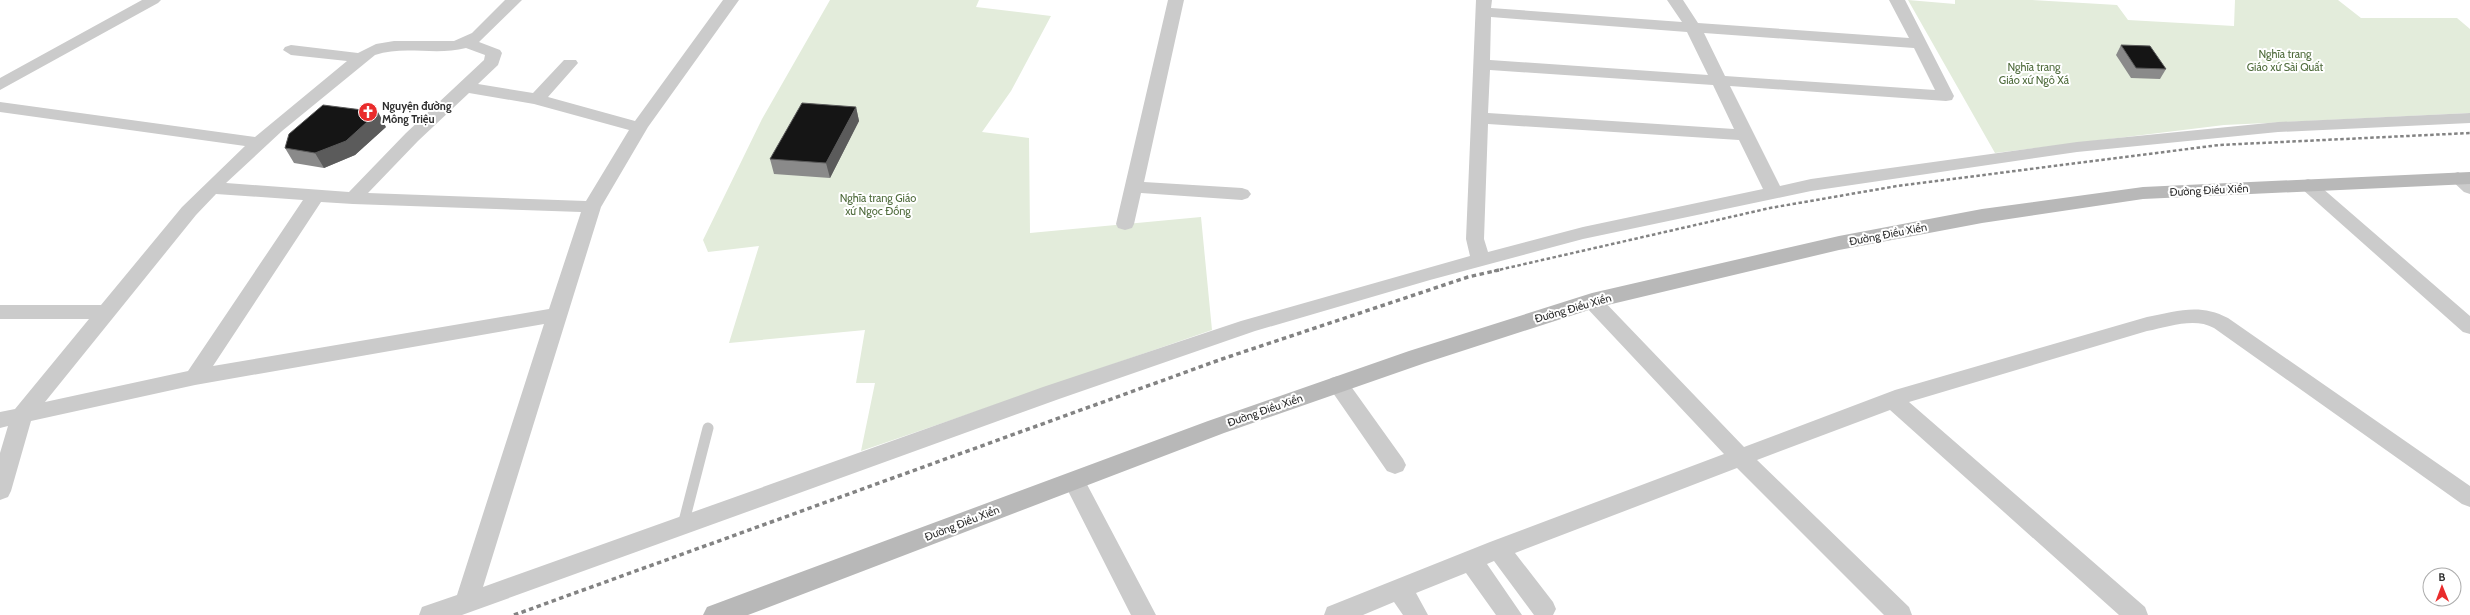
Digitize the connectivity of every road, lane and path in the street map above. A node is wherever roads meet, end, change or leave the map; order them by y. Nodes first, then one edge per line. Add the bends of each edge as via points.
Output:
1 (153, 0) edge
2 (514, 0) edge
3 (731, 0) edge
4 (1176, 0) edge
5 (1675, 0) edge
6 (1897, 0) edge
7 (1483, 6) edge
8 (1693, 27) junction
9 (467, 43) junction
10 (1920, 44) junction
11 (292, 50) dead end
12 (362, 58) junction
13 (570, 63) dead end
14 (1480, 64) junction
15 (1720, 80) junction
16 (0, 85) edge
17 (464, 88) junction
18 (537, 99) junction
19 (0, 107) edge
20 (1479, 118) junction
21 (2470, 118) edge
22 (639, 127) junction
23 (1746, 135) junction
24 (260, 143) junction
25 (2466, 181) edge
26 (2308, 185) junction
27 (1134, 187) junction
28 (210, 188) junction
29 (1774, 193) junction
30 (1242, 194) dead end
31 (316, 195) junction
32 (353, 198) junction
33 (592, 207) junction
34 (1125, 224) dead end
35 (1480, 260) junction
36 (1592, 301) junction
37 (0, 312) edge
38 (107, 312) junction
39 (558, 315) junction
40 (2470, 327) edge
41 (195, 377) junction
42 (1338, 384) junction
43 (1893, 400) junction
44 (22, 415) junction
45 (0, 420) edge
46 (708, 428) dead end
47 (1740, 457) junction
48 (1395, 465) dead end
49 (1074, 481) junction
50 (0, 491) edge
51 (2470, 498) edge
52 (683, 525) junction
53 (1498, 549) junction
54 (1471, 561) junction
55 (1400, 590) junction
56 (469, 602) junction
57 (1544, 609) dead end
58 (431, 615) edge
59 (717, 615) edge
60 (1144, 615) edge
61 (1336, 615) edge
62 (1416, 615) edge
63 (1510, 615) edge
64 (1900, 615) edge
65 (2136, 615) edge

1 - 16 street
2 - 9 street
3 - 22 street
4 - 27 street
5 - 8 street
6 - 10 street
7 - 8 street
7 - 14 street
8 - 10 street
8 - 15 street
9 - 12 street via 387,46 378,48
9 - 17 street via 488,49 495,57
10 - 15 street via 1946,96
11 - 12 street
12 - 24 street
13 - 18 street
14 - 15 street
14 - 20 street
15 - 23 street
17 - 18 street
17 - 32 street
18 - 22 street
19 - 24 street
20 - 23 street
20 - 35 street via 1475,239
21 - 29 street via 2202,133 1962,162
22 - 33 street via 611,170
23 - 29 street
24 - 28 street
25 - 26 street, Đường Điều Xiển
26 - 36 street, Đường Điều Xiển via 2143,194 1982,216 1839,243
26 - 40 street via 2428,287
27 - 30 street
27 - 34 street
28 - 31 street
28 - 38 street
29 - 35 street via 1583,233
31 - 32 street
31 - 41 street
32 - 33 street
33 - 39 street
35 - 52 street via 1248,326
36 - 42 street, Đường Điều Xiển
36 - 47 street
37 - 38 street
38 - 44 street
39 - 41 street
39 - 56 street via 470,589
41 - 44 street
42 - 48 street
42 - 49 street, Đường Điều Xiển
43 - 47 street
43 - 51 street via 2146,324 2188,316 2208,316 2228,327
43 - 65 street
44 - 45 street
44 - 50 street
46 - 52 lane
47 - 53 street
47 - 64 street
49 - 59 street, Đường Điều Xiển
49 - 60 street
52 - 56 street
53 - 54 street
53 - 57 street
54 - 55 street
54 - 63 street
55 - 61 street
55 - 62 street
56 - 58 street

